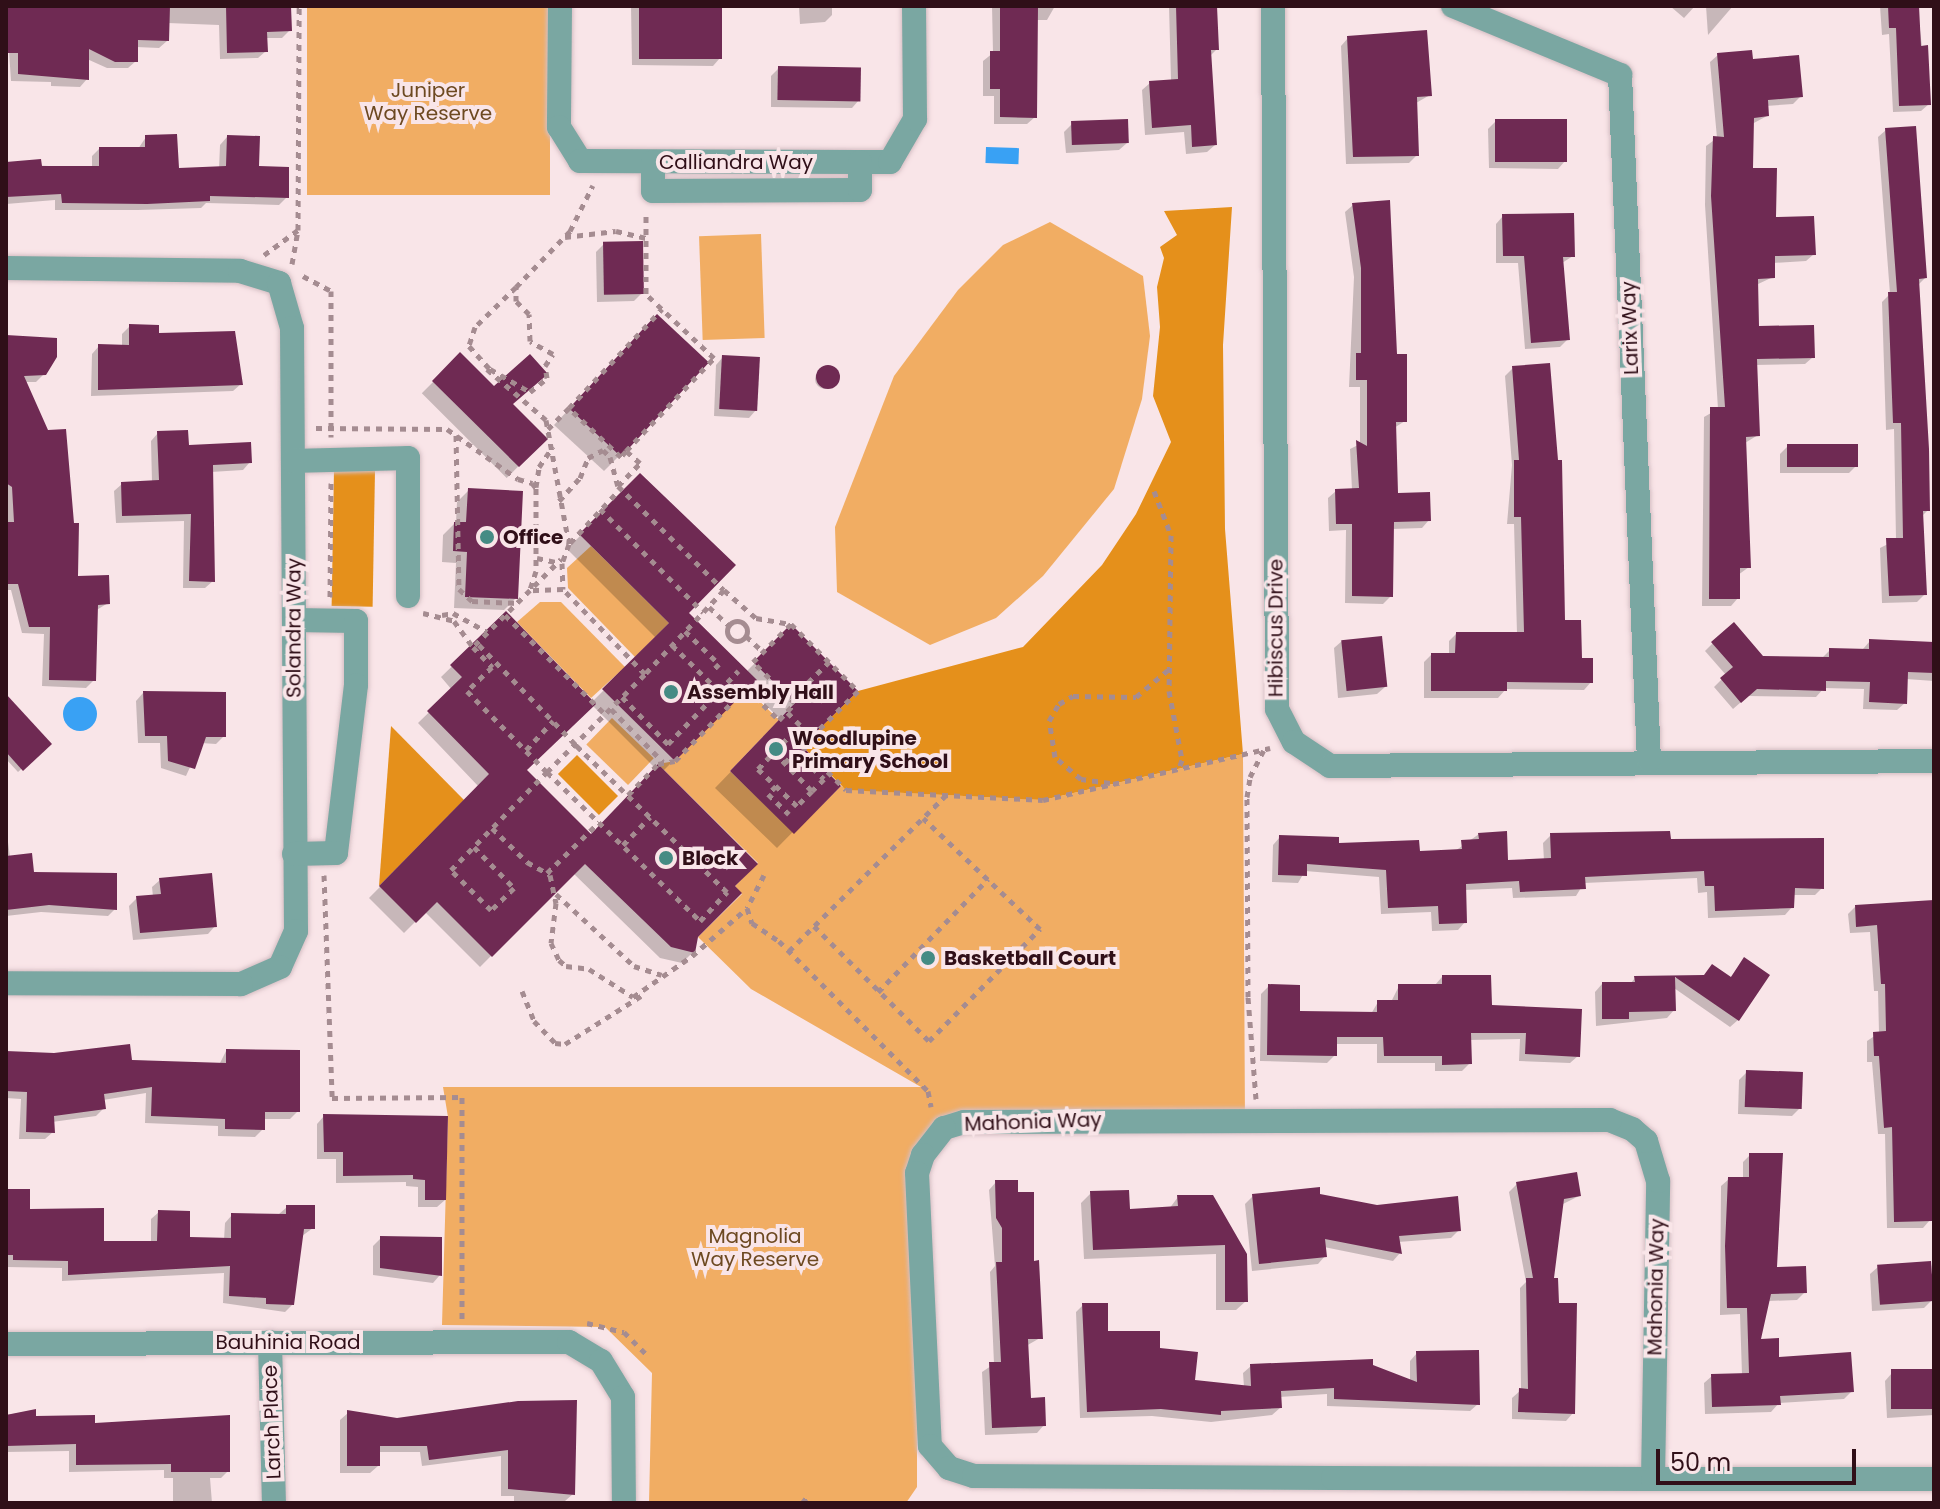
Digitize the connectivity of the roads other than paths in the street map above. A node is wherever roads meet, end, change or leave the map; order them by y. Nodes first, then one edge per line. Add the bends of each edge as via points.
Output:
1 (560, 6) edge
2 (914, 6) edge
3 (1273, 6) edge
4 (1453, 6) edge
5 (6, 268) edge
6 (293, 461) junction
7 (408, 596) dead end
8 (294, 620) junction
9 (1649, 760) junction
10 (1934, 761) edge
11 (294, 854) junction
12 (6, 983) edge
13 (270, 1342) junction
14 (6, 1344) edge
15 (1653, 1479) junction
16 (1934, 1479) edge
17 (274, 1503) edge
18 (624, 1503) edge

1 - 2 street, Calliandra Way via 559,127 580,161 602,162 890,162 915,119
3 - 9 street, Hibiscus Drive via 1277,709 1294,742 1330,766
4 - 9 street, Larix Way via 1620,75
5 - 6 street, Solandra Way via 240,271 279,283 292,328
6 - 7 street via 408,458
6 - 8 street, Solandra Way
8 - 11 street, Solandra Way
8 - 11 street via 356,621 356,685 336,853
9 - 10 street
11 - 12 street, Solandra Way via 296,931 280,967 241,984
13 - 14 street, Bauhinia Road
13 - 17 street, Larch Place
13 - 18 street, Bauhinia Road via 569,1342 601,1361 623,1397
15 - 15 street, Mahonia Way via 974,1476 949,1468 930,1446 917,1173 923,1155 944,1128 964,1122 1258,1117 1610,1120 1646,1141 1658,1181
15 - 16 street, Mahonia Way

